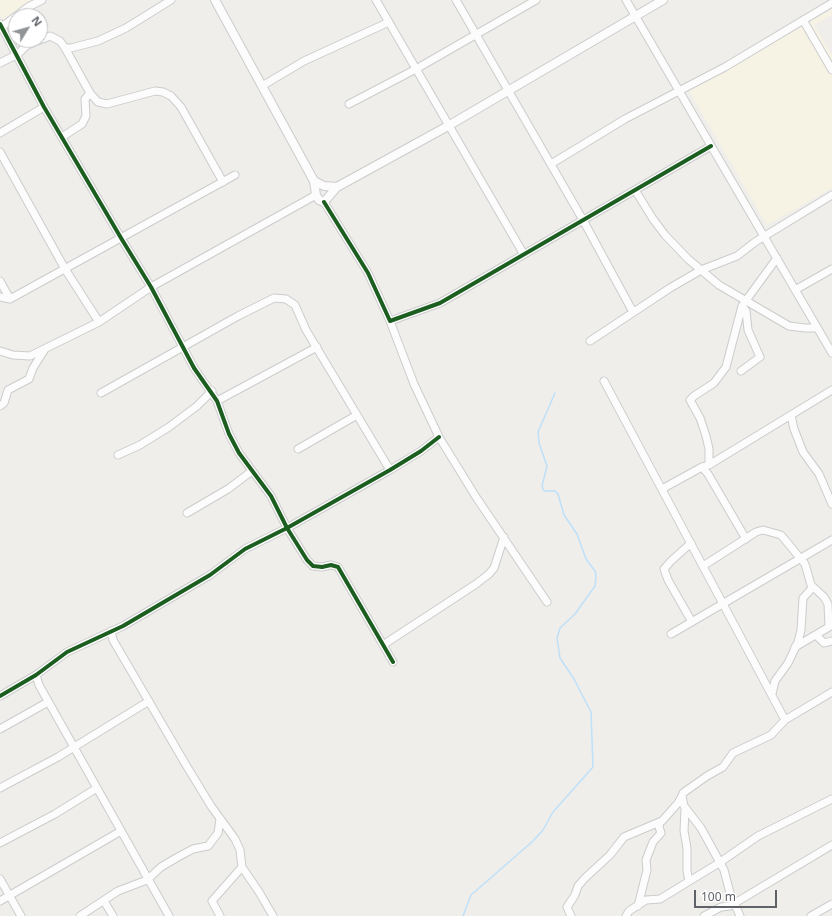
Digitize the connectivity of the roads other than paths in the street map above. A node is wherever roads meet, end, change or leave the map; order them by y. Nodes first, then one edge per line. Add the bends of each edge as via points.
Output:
1 (42, 0) edge
2 (171, 0) edge
3 (215, 0) edge
4 (376, 0) edge
5 (456, 0) edge
6 (536, 0) edge
7 (626, 0) edge
8 (662, 0) edge
9 (832, 3) edge
10 (27, 8) edge
11 (635, 16) junction
12 (803, 20) junction
13 (389, 22) junction
14 (1, 25) edge
15 (476, 35) junction
16 (48, 37) edge
17 (24, 48) edge
18 (65, 48) junction
19 (18, 54) junction
20 (0, 63) edge
21 (416, 69) junction
22 (832, 70) edge
23 (262, 86) junction
24 (679, 90) junction
25 (508, 91) junction
26 (90, 93) junction
27 (349, 104) dead end
28 (44, 107) junction
29 (448, 126) junction
30 (0, 132) edge
31 (62, 137) junction
32 (711, 146) junction
33 (0, 152) edge
34 (551, 164) junction
35 (235, 175) dead end
36 (314, 181) junction
37 (223, 182) junction
38 (337, 187) junction
39 (635, 190) junction
40 (316, 195) junction
41 (832, 195) edge
42 (324, 202) junction
43 (583, 220) junction
44 (765, 237) junction
45 (121, 238) junction
46 (523, 253) junction
47 (777, 258) junction
48 (65, 269) junction
49 (832, 269) edge
50 (702, 270) junction
51 (0, 281) edge
52 (151, 287) junction
53 (795, 290) junction
54 (0, 297) edge
55 (10, 299) junction
56 (744, 304) junction
57 (633, 312) junction
58 (390, 321) junction
59 (99, 322) junction
60 (816, 328) junction
61 (590, 341) dead end
62 (184, 347) junction
63 (317, 347) junction
64 (45, 349) junction
65 (0, 351) edge
66 (832, 354) edge
67 (741, 370) dead end
68 (604, 382) dead end
69 (832, 390) edge
70 (212, 391) junction
71 (101, 393) dead end
72 (217, 401) junction
73 (0, 406) edge
74 (357, 415) junction
75 (790, 415) junction
76 (439, 437) junction
77 (298, 449) dead end
78 (118, 454) dead end
79 (705, 466) junction
80 (390, 470) junction
81 (252, 471) junction
82 (662, 489) junction
83 (832, 504) edge
84 (187, 513) dead end
85 (287, 528) junction
86 (504, 537) junction
87 (746, 539) junction
88 (832, 540) edge
89 (691, 543) junction
90 (800, 559) junction
91 (703, 566) junction
92 (813, 587) junction
93 (547, 602) dead end
94 (723, 604) junction
95 (692, 622) junction
96 (112, 631) junction
97 (671, 634) dead end
98 (816, 635) junction
99 (832, 641) edge
100 (383, 645) junction
101 (795, 647) junction
102 (393, 662) dead end
103 (36, 675) junction
104 (832, 692) edge
105 (772, 694) junction
106 (0, 696) edge
107 (149, 701) junction
108 (48, 702) junction
109 (785, 720) junction
110 (0, 729) edge
111 (73, 747) junction
112 (0, 788) edge
113 (96, 788) junction
114 (682, 796) junction
115 (832, 797) edge
116 (686, 810) junction
117 (220, 819) junction
118 (660, 822) junction
119 (121, 831) junction
120 (0, 843) edge
121 (832, 845) edge
122 (719, 863) junction
123 (242, 867) junction
124 (0, 879) edge
125 (147, 880) junction
126 (689, 881) junction
127 (9, 895) junction
128 (104, 900) junction
129 (0, 901) edge
130 (733, 903) junction
131 (832, 904) edge
132 (638, 906) junction
133 (21, 916) edge
134 (80, 916) edge
135 (112, 916) edge
136 (169, 916) edge
137 (220, 916) edge
138 (273, 916) edge
139 (571, 916) edge
140 (626, 916) edge
141 (704, 916) edge
142 (740, 916) edge
143 (811, 916) edge

1 - 10 street
2 - 18 street via 112,35 82,46
3 - 23 street
4 - 13 street
5 - 15 street
6 - 15 street
7 - 11 street
8 - 11 street
9 - 12 street
11 - 24 street
11 - 25 street
12 - 22 street
12 - 24 street via 725,67
13 - 21 street
13 - 23 street via 304,61
14 - 19 street
15 - 21 street
15 - 25 street
16 - 18 street via 60,41
17 - 19 street
18 - 26 street
19 - 20 street
19 - 28 street
21 - 27 street
21 - 29 street
23 - 36 street
24 - 32 street
24 - 34 street
25 - 29 street
25 - 34 street
26 - 31 street via 85,99 86,116 82,124
26 - 37 street via 98,102 107,104 154,91 171,96 181,107
28 - 30 street
28 - 31 street
29 - 38 street
29 - 46 street
31 - 45 street
32 - 39 street
32 - 44 street
33 - 48 street
34 - 43 street
35 - 37 street
36 - 38 street via 324,186
36 - 40 street
37 - 45 street
38 - 42 street
39 - 43 street
39 - 50 street via 665,235
40 - 42 street
40 - 52 street
41 - 44 street
42 - 58 street via 368,273
43 - 46 street
43 - 57 street
44 - 47 street
44 - 50 street via 737,256
45 - 48 street
45 - 52 street
46 - 58 street via 440,303
47 - 53 street
47 - 56 street
48 - 55 street
48 - 59 street
49 - 53 street
50 - 56 street
50 - 57 street
51 - 55 street
52 - 59 street
52 - 62 street
53 - 60 street
54 - 55 street
56 - 60 street via 789,326
56 - 67 street via 748,330 760,354 759,359
56 - 79 street via 726,367 714,383 690,400 700,418 710,449
57 - 61 street
58 - 76 street via 414,384
59 - 64 street
60 - 66 street
62 - 63 street via 274,298 290,301 295,305
62 - 70 street via 194,368
62 - 71 street
63 - 72 street
63 - 74 street
64 - 65 street via 30,356
64 - 73 street via 29,379 8,390 4,403
68 - 82 street
69 - 75 street
70 - 72 street
70 - 78 street via 169,427 140,445
72 - 81 street via 232,443
74 - 77 street
74 - 80 street
75 - 79 street
75 - 83 street via 803,452 819,474
76 - 80 street
76 - 86 street
79 - 82 street
79 - 87 street
80 - 85 street
81 - 84 street via 228,489
81 - 85 street via 271,496
82 - 89 street
85 - 96 street via 245,549 210,574
85 - 100 street via 313,566 338,567
86 - 93 street
86 - 100 street via 494,568 489,574
87 - 90 street via 760,531 776,533
87 - 91 street
88 - 90 street
89 - 91 street
89 - 95 street via 664,569
90 - 92 street via 806,566
90 - 94 street
91 - 94 street
92 - 98 street via 828,601 830,624
92 - 101 street via 803,598 801,630
94 - 95 street
94 - 105 street
95 - 97 street
96 - 103 street via 67,652
96 - 107 street via 113,640
98 - 99 street via 824,643
98 - 101 street
100 - 102 street
101 - 105 street via 788,663 775,681
103 - 106 street
103 - 108 street
104 - 109 street
105 - 109 street
107 - 111 street
107 - 117 street
108 - 110 street
108 - 111 street
109 - 114 street via 773,733 734,753 723,767 686,790
111 - 112 street
111 - 113 street
113 - 119 street
113 - 120 street via 55,814
114 - 116 street
114 - 118 street
115 - 122 street via 758,836
116 - 122 street via 701,828
116 - 126 street via 684,831
117 - 123 street via 235,839 240,850
117 - 125 street via 218,833 208,846 178,857 161,867
118 - 132 street via 661,833 653,842 646,860 647,872
118 - 139 street via 624,837 610,855 585,878 567,907
119 - 125 street
119 - 127 street
121 - 130 street
122 - 126 street
122 - 130 street
123 - 137 street via 212,900
123 - 138 street
124 - 127 street
125 - 128 street via 118,891
125 - 136 street
126 - 132 street via 660,899 646,900
127 - 129 street
127 - 133 street
128 - 134 street
128 - 135 street
130 - 141 street
130 - 142 street
131 - 143 street
132 - 140 street via 629,910

